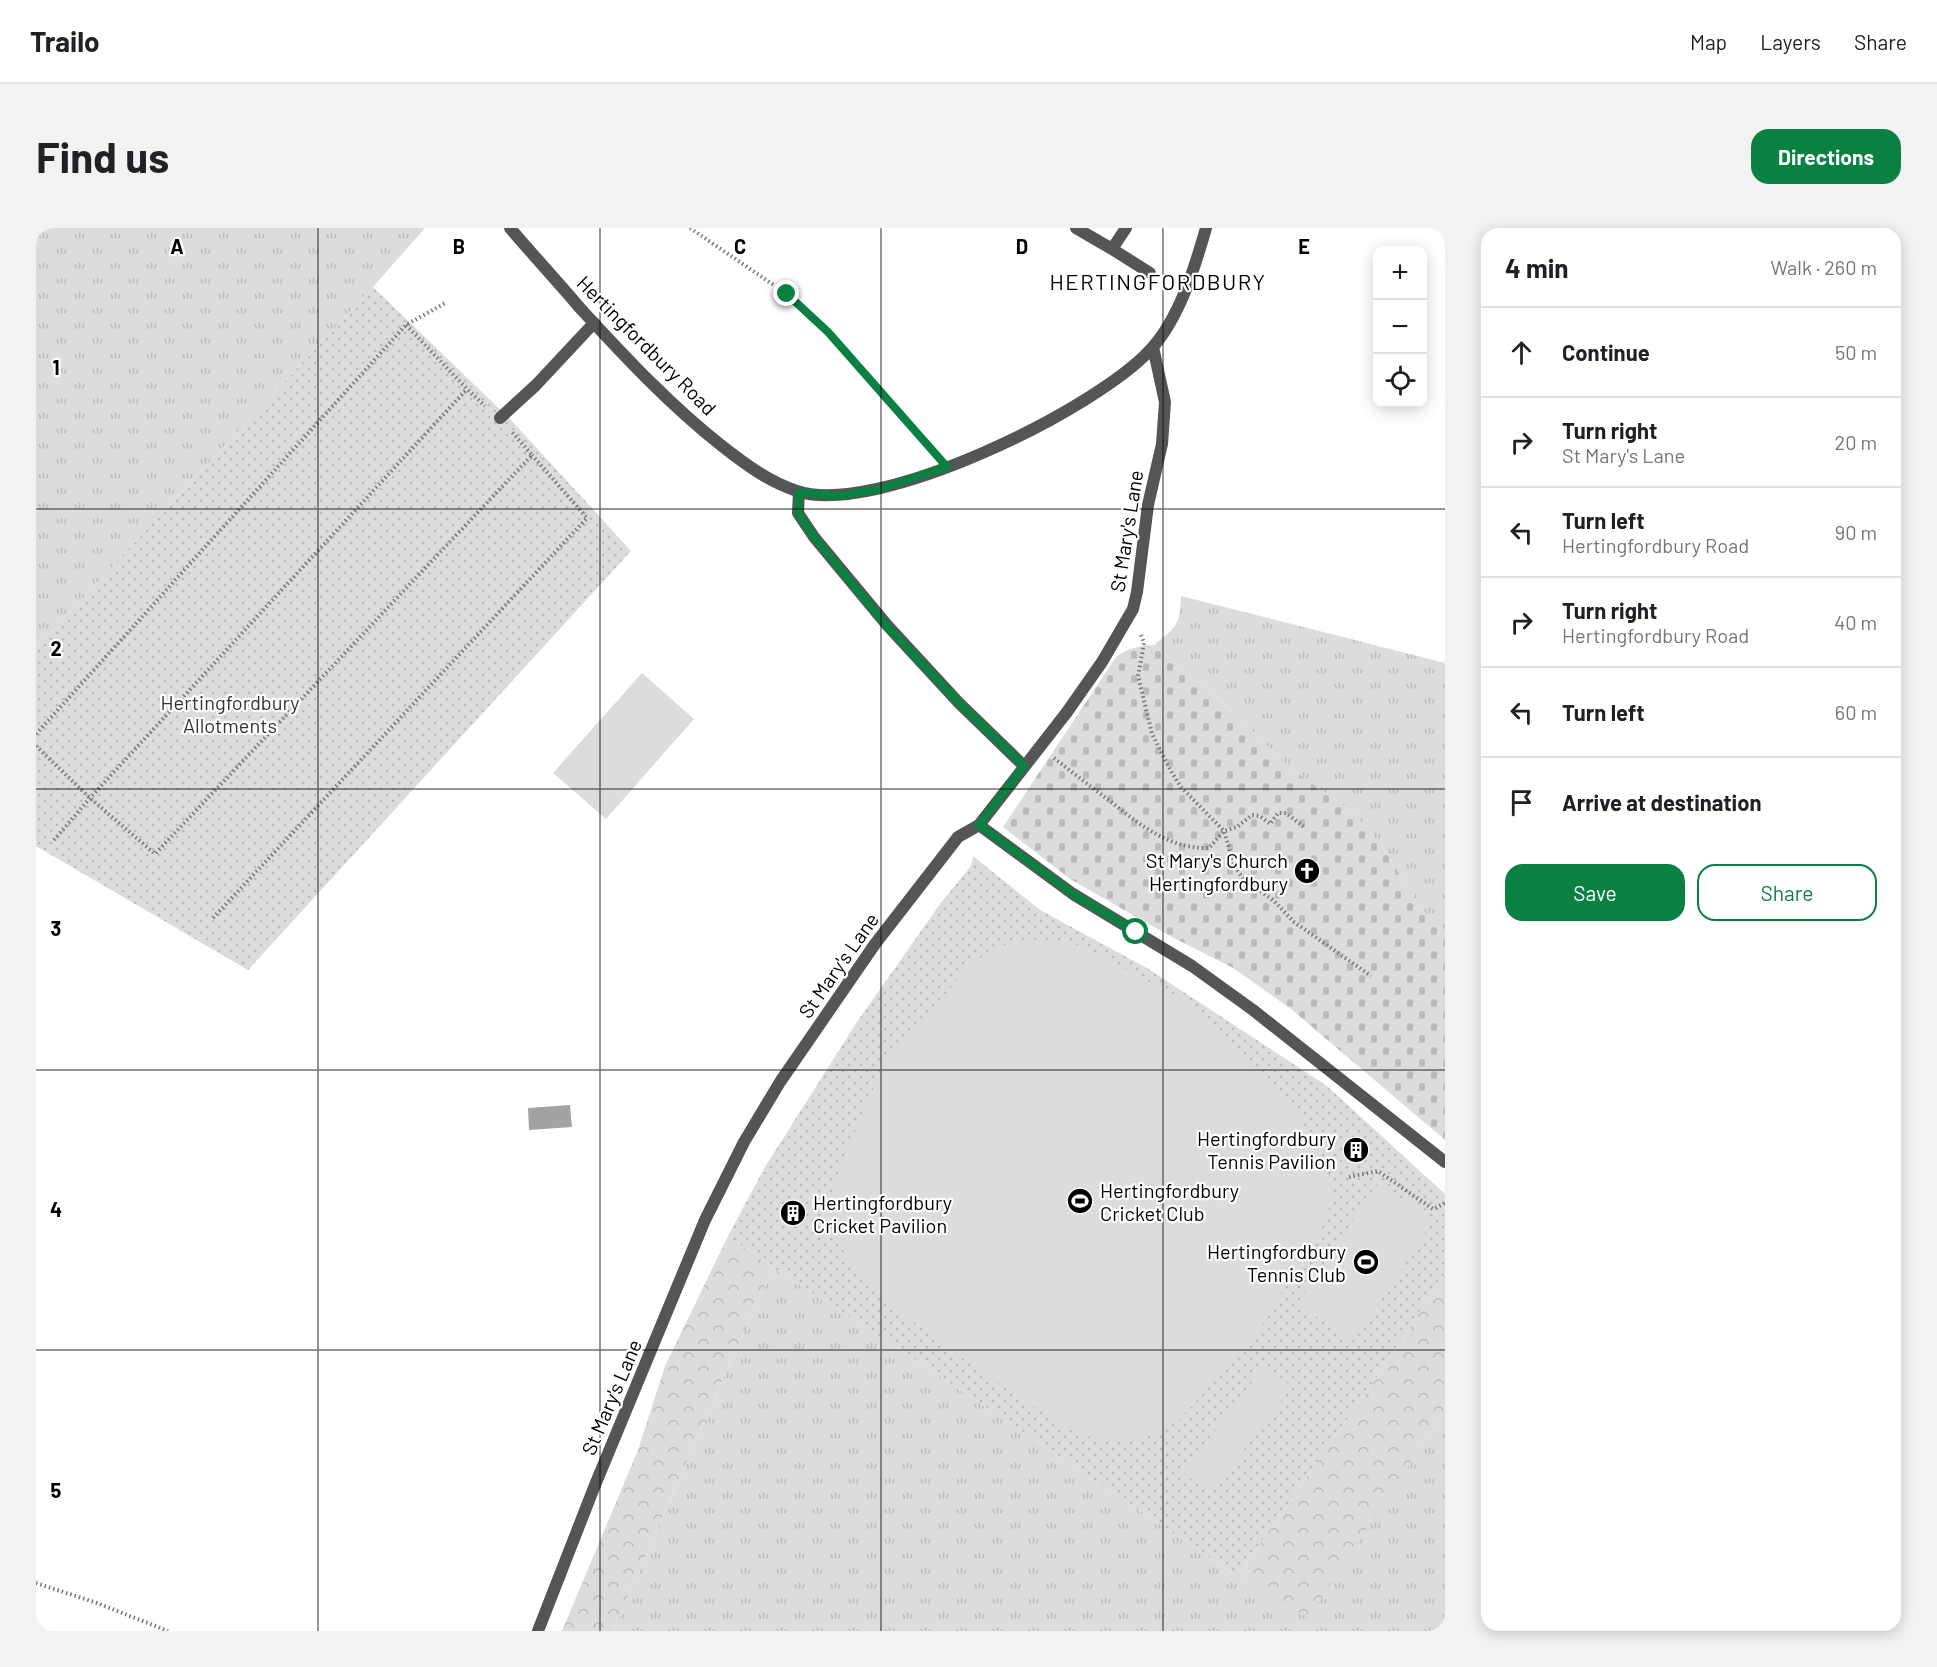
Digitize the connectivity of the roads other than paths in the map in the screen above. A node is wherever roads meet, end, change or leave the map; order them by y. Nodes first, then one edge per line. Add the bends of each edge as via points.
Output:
1 (510, 228) edge
2 (1076, 228) edge
3 (1126, 228) edge
4 (1206, 228) edge
5 (1112, 249) junction
6 (1150, 273) dead end
7 (594, 323) junction
8 (1153, 347) junction
9 (500, 418) road end
10 (799, 492) junction
11 (1024, 766) junction
12 (979, 825) junction
13 (1445, 1162) edge
14 (538, 1631) edge

1 - 7 street, Hertingfordbury Road
2 - 5 street
3 - 5 street
4 - 8 street, Hertingfordbury Road via 1189,282
5 - 6 street
7 - 9 street
7 - 10 street, Hertingfordbury Road via 697,426 770,480
8 - 10 street, Hertingfordbury Road via 1101,391 973,458 876,490 837,496
8 - 11 street, St Mary's Lane via 1165,402 1162,444 1148,505 1133,609 1102,662
10 - 11 street via 798,513 886,625
11 - 12 street, St Mary's Lane
12 - 13 street via 1073,894 1192,966
12 - 14 street, St Mary's Lane via 958,837 907,901 780,1082 744,1142 705,1220

